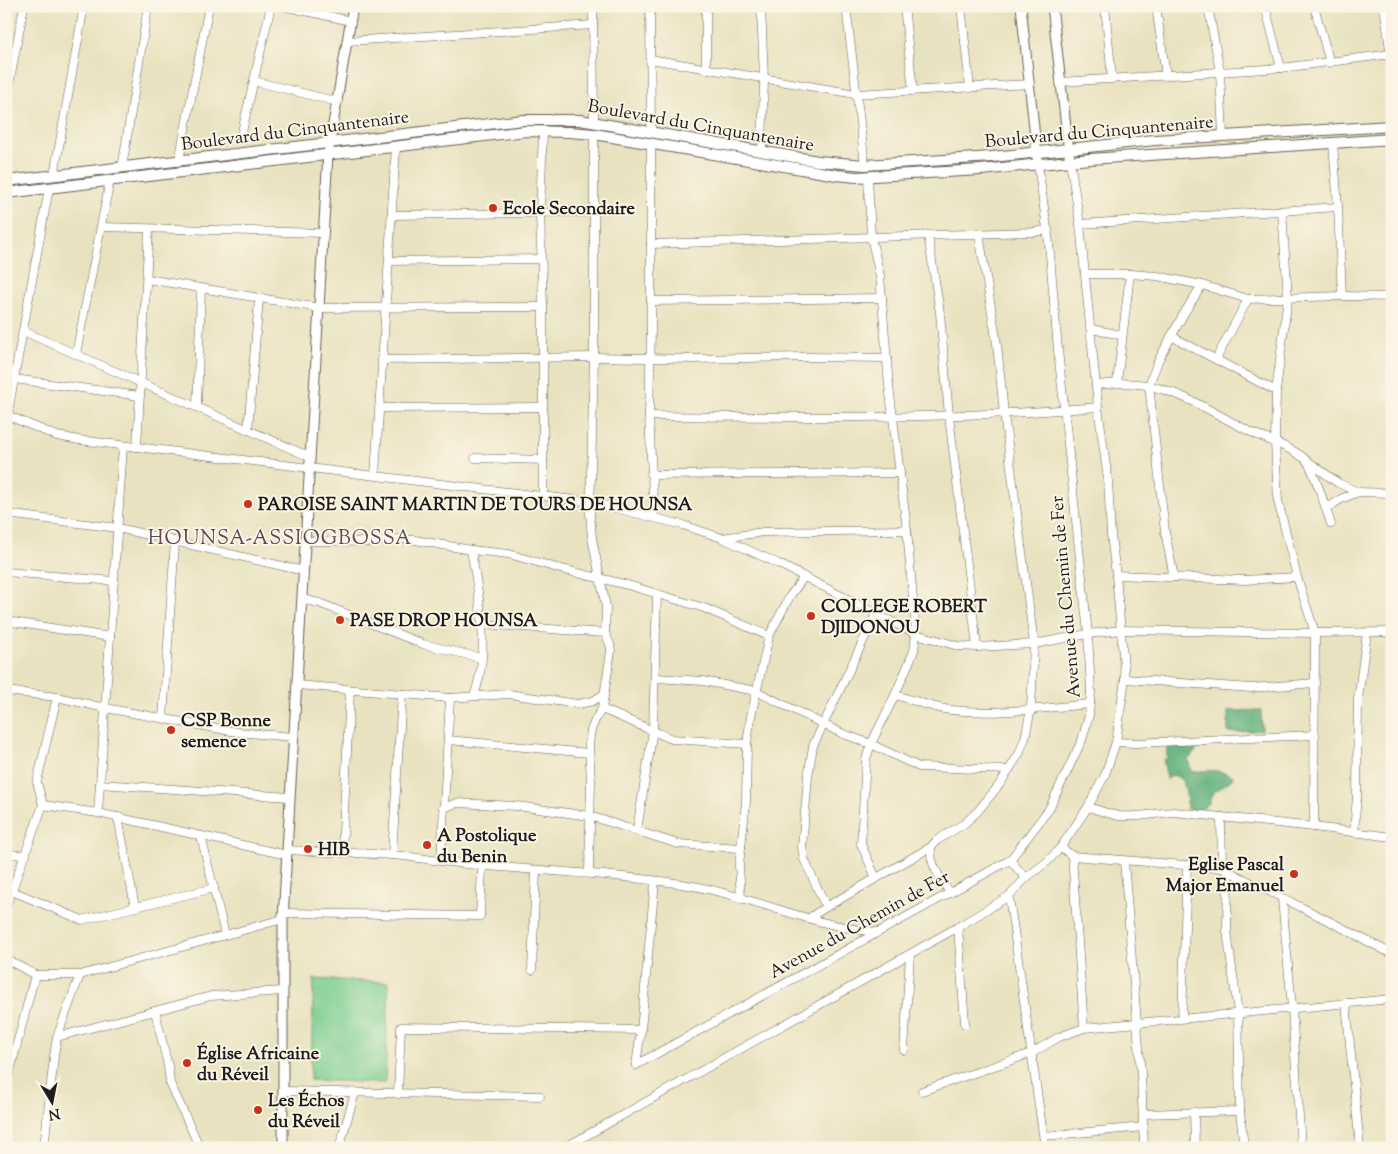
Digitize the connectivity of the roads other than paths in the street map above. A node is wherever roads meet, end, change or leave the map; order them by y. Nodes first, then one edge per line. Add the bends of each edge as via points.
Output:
1 (24, 6) edge
2 (84, 6) edge
3 (148, 6) edge
4 (209, 6) edge
5 (271, 6) edge
6 (283, 6) edge
7 (353, 6) edge
8 (593, 6) edge
9 (650, 6) edge
10 (706, 6) edge
11 (761, 6) edge
12 (846, 6) edge
13 (904, 6) edge
14 (961, 6) edge
15 (1021, 6) edge
16 (1052, 6) edge
17 (1105, 6) edge
18 (1156, 6) edge
19 (1208, 6) edge
20 (1265, 6) edge
21 (1314, 6) edge
22 (1384, 6) edge
23 (351, 21) junction
24 (593, 25) junction
25 (348, 42) junction
26 (1391, 54) edge
27 (650, 59) junction
28 (1330, 63) junction
29 (1392, 64) edge
30 (1281, 68) junction
31 (706, 69) junction
32 (1220, 72) junction
33 (1166, 76) junction
34 (764, 79) junction
35 (1112, 79) junction
36 (254, 81) junction
37 (1060, 82) junction
38 (1030, 84) junction
39 (970, 88) junction
40 (913, 91) junction
41 (856, 94) junction
42 (6, 101) edge
43 (338, 102) junction
44 (594, 123) junction
45 (1392, 126) edge
46 (543, 131) junction
47 (651, 132) junction
48 (594, 134) junction
49 (241, 136) dead end
50 (1223, 136) junction
51 (1392, 140) edge
52 (330, 143) junction
53 (1333, 143) junction
54 (651, 145) junction
55 (396, 146) junction
56 (1069, 148) junction
57 (762, 151) junction
58 (1037, 153) junction
59 (328, 154) junction
60 (179, 161) junction
61 (1070, 161) junction
62 (865, 165) junction
63 (1038, 165) junction
64 (122, 168) junction
65 (54, 175) junction
66 (868, 177) junction
67 (110, 180) junction
68 (6, 181) edge
69 (49, 188) junction
70 (6, 193) edge
71 (1338, 207) junction
72 (595, 212) junction
73 (1282, 212) junction
74 (540, 213) junction
75 (392, 215) junction
76 (1080, 224) junction
77 (101, 228) junction
78 (149, 229) junction
79 (1048, 230) junction
80 (324, 233) junction
81 (979, 234) junction
82 (928, 236) junction
83 (871, 237) junction
84 (651, 244) junction
85 (541, 259) junction
86 (389, 261) junction
87 (1085, 274) junction
88 (1130, 274) junction
89 (146, 279) junction
90 (1202, 286) junction
91 (202, 289) junction
92 (1342, 296) junction
93 (1288, 297) junction
94 (1392, 297) edge
95 (882, 298) junction
96 (258, 299) junction
97 (1248, 299) junction
98 (651, 301) junction
99 (543, 306) junction
100 (319, 308) junction
101 (386, 308) junction
102 (1091, 329) junction
103 (23, 331) junction
104 (1122, 335) junction
105 (1171, 336) junction
106 (76, 354) junction
107 (594, 356) junction
108 (651, 357) junction
109 (542, 358) junction
110 (888, 358) junction
111 (1216, 359) junction
112 (382, 360) junction
113 (14, 379) junction
114 (141, 382) junction
115 (1117, 383) junction
116 (1097, 385) junction
117 (1149, 385) junction
118 (1276, 391) junction
119 (140, 396) junction
120 (196, 407) junction
121 (543, 407) junction
122 (1098, 407) junction
123 (379, 408) junction
124 (1064, 409) junction
125 (1004, 414) junction
126 (649, 416) junction
127 (894, 416) junction
128 (949, 416) junction
129 (7, 417) edge
130 (248, 430) junction
131 (1275, 443) junction
132 (123, 446) junction
133 (137, 447) junction
134 (475, 458) dead end
135 (543, 460) junction
136 (1308, 461) junction
137 (310, 462) junction
138 (900, 473) junction
139 (375, 475) junction
140 (651, 475) junction
141 (1358, 492) junction
142 (1392, 493) edge
143 (543, 496) junction
144 (591, 502) junction
145 (1326, 509) junction
146 (6, 514) edge
147 (654, 517) junction
148 (1331, 524) dead end
149 (118, 528) junction
150 (906, 530) junction
151 (722, 538) junction
152 (305, 541) junction
153 (175, 542) junction
154 (471, 550) junction
155 (304, 571) junction
156 (6, 572) edge
157 (1116, 575) junction
158 (804, 577) junction
159 (1174, 578) junction
160 (1297, 578) junction
161 (600, 579) junction
162 (114, 581) junction
163 (657, 595) junction
164 (302, 599) junction
165 (876, 614) junction
166 (6, 621) edge
167 (482, 624) junction
168 (1121, 630) junction
169 (1367, 632) junction
170 (1392, 632) edge
171 (605, 633) junction
172 (1315, 633) junction
173 (916, 634) junction
174 (1088, 634) junction
175 (768, 636) junction
176 (110, 638) junction
177 (1034, 644) junction
178 (977, 648) junction
179 (481, 658) junction
180 (656, 678) junction
181 (1125, 679) junction
182 (1315, 683) junction
183 (297, 685) junction
184 (350, 691) junction
185 (756, 691) junction
186 (6, 692) edge
187 (402, 694) junction
188 (604, 694) junction
189 (896, 695) junction
190 (474, 696) junction
191 (57, 697) junction
192 (450, 698) junction
193 (1090, 704) junction
194 (105, 708) junction
195 (1031, 709) junction
196 (602, 710) junction
197 (163, 718) junction
198 (822, 724) junction
199 (653, 730) junction
200 (1315, 735) junction
201 (293, 737) junction
202 (448, 740) junction
203 (1116, 742) junction
204 (747, 744) junction
205 (871, 744) junction
206 (589, 753) junction
207 (1009, 770) junction
208 (100, 784) junction
209 (290, 797) junction
210 (43, 805) junction
211 (1088, 807) junction
212 (443, 808) junction
213 (98, 813) junction
214 (590, 816) junction
215 (118, 817) junction
216 (1221, 817) junction
217 (1314, 827) junction
218 (637, 830) junction
219 (1354, 832) junction
220 (201, 836) junction
221 (1392, 837) edge
222 (931, 847) junction
223 (1061, 847) junction
224 (741, 848) junction
225 (287, 852) junction
226 (342, 853) junction
227 (6, 854) edge
228 (26, 855) junction
229 (392, 855) junction
230 (1072, 856) junction
231 (441, 860) junction
232 (1010, 860) junction
233 (1124, 861) junction
234 (1187, 865) junction
235 (482, 866) junction
236 (1225, 869) junction
237 (536, 870) junction
238 (589, 872) junction
239 (876, 878) junction
240 (1026, 878) junction
241 (655, 880) junction
242 (214, 888) junction
243 (12, 891) junction
244 (950, 893) junction
245 (1009, 896) junction
246 (740, 899) junction
247 (1282, 899) junction
248 (6, 905) edge
249 (135, 907) junction
250 (826, 907) junction
251 (283, 916) junction
252 (809, 918) junction
253 (958, 927) junction
254 (878, 932) junction
255 (224, 935) junction
256 (910, 954) junction
257 (1392, 954) edge
258 (6, 959) edge
259 (532, 970) dead end
260 (35, 975) junction
261 (80, 975) junction
262 (282, 991) junction
263 (1392, 999) edge
264 (1346, 1003) junction
265 (1292, 1008) junction
266 (155, 1011) junction
267 (1238, 1014) junction
268 (1182, 1018) junction
269 (1137, 1023) junction
270 (965, 1024) dead end
271 (1084, 1028) junction
272 (641, 1030) junction
273 (58, 1037) junction
274 (904, 1050) dead end
275 (1032, 1053) junction
276 (9, 1064) edge
277 (6, 1086) edge
278 (283, 1091) junction
279 (922, 1091) dead end
280 (354, 1093) junction
281 (398, 1094) junction
282 (540, 1096) dead end
283 (1240, 1111) junction
284 (1194, 1112) junction
285 (1143, 1114) junction
286 (1144, 1127) junction
287 (1044, 1136) junction
288 (44, 1148) edge
289 (200, 1148) edge
290 (282, 1148) edge
291 (339, 1148) edge
292 (564, 1148) edge
293 (1045, 1148) edge
294 (1144, 1148) edge
295 (1195, 1148) edge
296 (1244, 1148) edge
297 (1301, 1148) edge
298 (1360, 1148) edge

1 - 42 street
2 - 65 street
3 - 64 street
4 - 60 street
5 - 36 street
6 - 23 street
7 - 23 street
8 - 24 street
9 - 27 street
10 - 31 street
11 - 34 street
12 - 41 street
13 - 40 street
14 - 39 street
15 - 38 street, Avenue du Chemin de Fer
16 - 37 street
17 - 35 street
18 - 33 street
19 - 32 street
20 - 30 street
21 - 28 street
22 - 26 street
23 - 25 street
24 - 25 street
24 - 44 street
25 - 43 street
26 - 28 street
26 - 29 street
27 - 31 street
27 - 47 street
28 - 30 street
30 - 32 street
31 - 34 street
32 - 33 street
32 - 50 street
33 - 35 street
34 - 41 street
34 - 57 street
35 - 37 street
36 - 43 street
36 - 49 street
37 - 56 street
38 - 39 street
38 - 58 street, Avenue du Chemin de Fer
39 - 40 street
40 - 41 street
41 - 62 street
43 - 52 street
44 - 47 main road, Boulevard du Cinquantenaire
44 - 52 main road, Boulevard du Cinquantenaire via 523,120
45 - 50 main road, Boulevard du Cinquantenaire
46 - 48 main road, Boulevard du Cinquantenaire
46 - 55 main road, Boulevard du Cinquantenaire
46 - 74 street
47 - 57 main road, Boulevard du Cinquantenaire
48 - 54 main road, Boulevard du Cinquantenaire
48 - 72 street
50 - 56 main road, Boulevard du Cinquantenaire
51 - 53 main road, Boulevard du Cinquantenaire
52 - 59 street
52 - 60 main road, Boulevard du Cinquantenaire
53 - 61 main road, Boulevard du Cinquantenaire
53 - 71 street
54 - 66 main road, Boulevard du Cinquantenaire via 837,175
54 - 84 street
55 - 59 main road, Boulevard du Cinquantenaire
55 - 75 street
56 - 58 main road, Boulevard du Cinquantenaire
56 - 61 street
57 - 62 main road, Boulevard du Cinquantenaire
58 - 62 main road, Boulevard du Cinquantenaire
58 - 63 street, Avenue du Chemin de Fer
59 - 67 main road, Boulevard du Cinquantenaire
59 - 80 street
60 - 64 main road, Boulevard du Cinquantenaire
61 - 63 main road, Boulevard du Cinquantenaire
61 - 76 street
63 - 66 main road, Boulevard du Cinquantenaire
63 - 79 street, Avenue du Chemin de Fer
64 - 65 main road, Boulevard du Cinquantenaire
65 - 68 main road, Boulevard du Cinquantenaire
66 - 83 street
67 - 69 main road, Boulevard du Cinquantenaire
67 - 77 street
69 - 70 main road, Boulevard du Cinquantenaire
69 - 103 street
71 - 73 street
71 - 92 street
72 - 74 street
72 - 107 street
73 - 76 street
73 - 93 street
74 - 75 street
74 - 85 street
75 - 86 street
76 - 87 street
77 - 78 street
77 - 106 street
78 - 80 street
78 - 89 street
79 - 81 street
79 - 124 street, Avenue du Chemin de Fer
80 - 100 street
81 - 82 street
81 - 125 street via 997,344
82 - 83 street
82 - 128 street via 940,314
83 - 84 street
83 - 95 street
84 - 98 street
85 - 86 street
85 - 99 street
86 - 101 street
87 - 88 street
87 - 102 street
88 - 90 street
88 - 104 street
89 - 91 street
89 - 114 street
90 - 97 street
90 - 105 street
91 - 96 street
91 - 120 street
92 - 93 street
92 - 94 street
93 - 97 street
93 - 118 street
95 - 98 street
95 - 110 street
96 - 100 street
96 - 130 street
97 - 111 street
98 - 108 street
99 - 101 street
99 - 109 street
100 - 101 street
100 - 137 street
101 - 112 street
102 - 104 street
102 - 116 street
103 - 106 street
103 - 113 street
104 - 115 street
105 - 111 street
105 - 117 street
106 - 114 street
107 - 108 street
107 - 109 street
107 - 144 street
108 - 110 street
108 - 126 street
109 - 112 street
109 - 121 street
110 - 127 street
111 - 118 street
112 - 123 street
113 - 119 street
113 - 129 street
114 - 119 street
114 - 120 street
115 - 116 street
115 - 117 street
116 - 122 street
117 - 131 street via 1186,398
117 - 159 street via 1165,532
118 - 131 street
119 - 133 street
120 - 130 street
121 - 123 street
121 - 135 street
122 - 124 street
122 - 157 street
123 - 139 street
124 - 125 street
124 - 174 street, Avenue du Chemin de Fer
125 - 128 street
125 - 177 street
126 - 127 street
126 - 140 street
127 - 128 street
127 - 138 street
128 - 178 street
129 - 132 street via 57,436
130 - 137 street
131 - 136 street
131 - 160 street via 1278,501
132 - 133 street
132 - 149 street
133 - 137 street
134 - 135 street
135 - 143 street
136 - 141 street via 1338,483
136 - 145 street
137 - 139 street
137 - 152 street
138 - 140 street
138 - 150 street
139 - 143 street
140 - 147 street
141 - 142 street
141 - 145 street
143 - 144 street
144 - 147 street
144 - 161 street via 592,538
145 - 148 street
146 - 149 street
147 - 151 street
149 - 153 street
149 - 162 street
150 - 151 street via 763,532
150 - 173 street
151 - 158 street
152 - 154 street via 400,539
152 - 155 street
153 - 155 street
153 - 197 street
154 - 161 street via 509,554
154 - 167 street
155 - 164 street
156 - 162 street
157 - 159 street
157 - 168 street
158 - 165 street
158 - 175 street
159 - 160 street
160 - 172 street
161 - 163 street
161 - 171 street via 606,607
162 - 176 street
163 - 175 street via 704,608
163 - 180 street
164 - 179 street via 320,602 423,644
164 - 183 street
165 - 173 street
165 - 198 street
166 - 176 street
167 - 171 street
167 - 179 street
168 - 172 street
168 - 174 street
168 - 181 street
169 - 170 street
169 - 172 street
169 - 219 street via 1358,699
171 - 188 street via 611,651
172 - 182 street
173 - 178 street
173 - 189 street via 914,651
174 - 177 street
174 - 193 street, Avenue du Chemin de Fer
175 - 185 street
176 - 194 street
177 - 178 street
177 - 195 street
179 - 190 street
180 - 185 street via 703,681
180 - 199 street
181 - 182 street via 1251,688
181 - 203 street
182 - 200 street
183 - 184 street
183 - 201 street
184 - 187 street
184 - 226 street
185 - 198 street
185 - 204 street
186 - 191 street
187 - 192 street
187 - 229 street
188 - 190 street via 593,701 578,704 508,694
188 - 196 street
189 - 195 street via 950,710
189 - 205 street
190 - 192 street
191 - 194 street
191 - 210 street via 37,782
192 - 202 street
193 - 195 street
193 - 232 street, Avenue du Chemin de Fer via 1082,740 1049,809
194 - 197 street
194 - 208 street
195 - 207 street via 1025,738
196 - 199 street
196 - 206 street via 591,730
197 - 201 street via 237,732
198 - 205 street
198 - 250 street via 813,746 802,847
199 - 204 street via 679,740
199 - 218 street
200 - 203 street
200 - 217 street
201 - 209 street
202 - 206 street
202 - 212 street
203 - 211 street via 1105,775
204 - 224 street
205 - 207 street via 919,767
205 - 239 street via 866,759 861,844
206 - 214 street
207 - 222 street via 977,812 936,840
208 - 209 street
208 - 213 street
209 - 225 street
210 - 213 street
210 - 228 street
211 - 216 street via 1117,816 1174,812
211 - 223 street
212 - 214 street via 457,803 478,803
212 - 231 street
213 - 215 street
214 - 218 street
214 - 238 street
215 - 220 street
215 - 249 street
216 - 217 street
216 - 236 street
217 - 219 street
218 - 224 street via 678,844
219 - 221 street
220 - 225 street
220 - 242 street
222 - 239 street
222 - 244 street via 932,862
223 - 230 street
223 - 240 street
224 - 246 street
225 - 226 street
225 - 251 street
226 - 229 street
227 - 228 street
228 - 243 street
229 - 231 street
230 - 233 street
230 - 271 street
231 - 235 street
232 - 240 street
232 - 244 street, Avenue du Chemin de Fer
233 - 234 street
233 - 269 street
234 - 236 street
234 - 268 street
235 - 237 street
235 - 251 street via 480,916
236 - 247 street
236 - 267 street via 1227,931
237 - 238 street
237 - 259 street
238 - 241 street
239 - 250 street
240 - 245 street
241 - 246 street via 708,889
241 - 272 street
242 - 249 street
242 - 255 street
243 - 248 street
243 - 249 street via 82,920
244 - 254 street, Avenue du Chemin de Fer
245 - 253 street
245 - 275 street
246 - 252 street
247 - 257 street
247 - 265 street
250 - 252 street
251 - 255 street
251 - 262 street
252 - 254 street
253 - 256 street
253 - 270 street
254 - 272 street, Avenue du Chemin de Fer via 636,1065
255 - 261 street
256 - 274 street
256 - 292 street
258 - 260 street
260 - 261 street
260 - 276 street
261 - 273 street
262 - 266 street via 212,996
262 - 278 street
263 - 264 street
264 - 265 street
264 - 298 street
265 - 267 street
265 - 297 street
266 - 273 street
266 - 289 street via 170,1083
267 - 268 street
267 - 283 street
268 - 269 street
269 - 271 street
269 - 285 street
271 - 275 street
272 - 281 street via 401,1027
273 - 288 street
275 - 279 street
275 - 287 street
276 - 277 street
278 - 280 street
278 - 290 street
280 - 281 street
280 - 291 street
281 - 282 street
283 - 284 street
283 - 296 street
284 - 285 street
284 - 295 street
285 - 286 street
286 - 287 street
286 - 294 street
287 - 293 street

